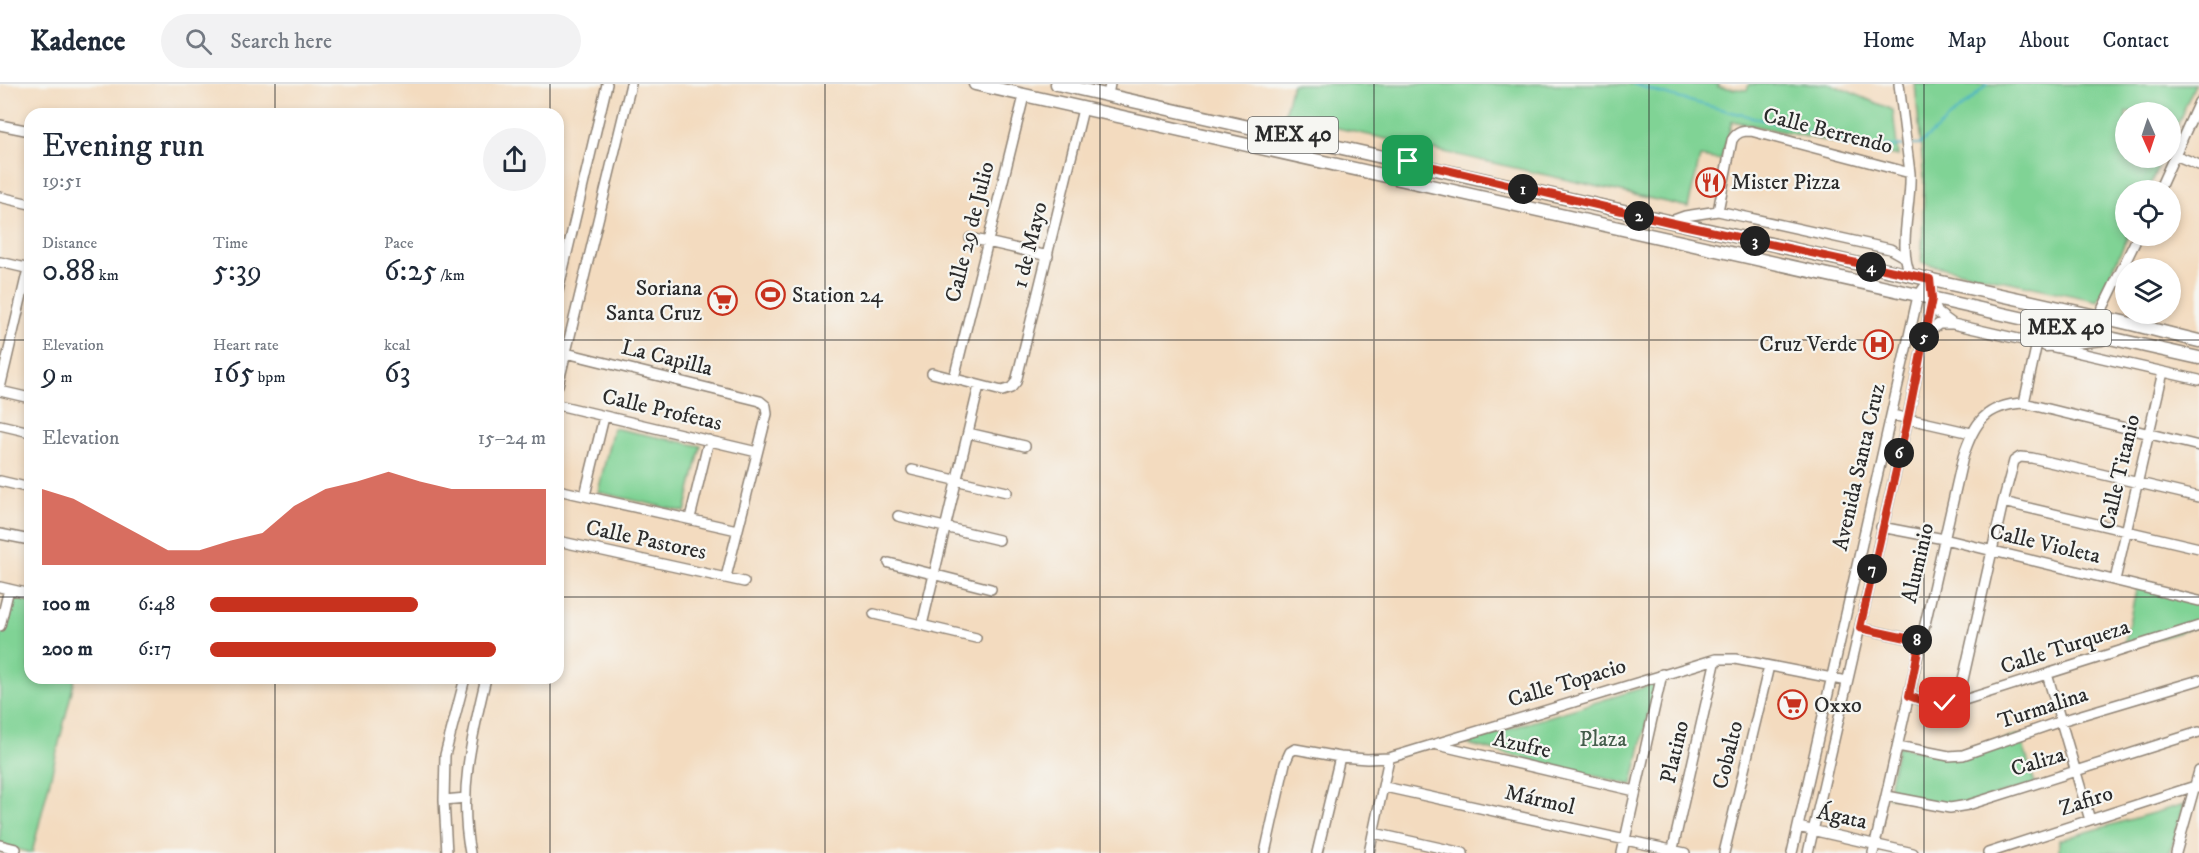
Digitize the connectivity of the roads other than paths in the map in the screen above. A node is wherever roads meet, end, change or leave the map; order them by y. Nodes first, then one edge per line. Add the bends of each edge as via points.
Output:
1 (607, 84) edge
2 (631, 84) edge
3 (975, 84) edge
4 (1057, 84) edge
5 (1899, 84) edge
6 (1009, 88) edge
7 (1109, 89) edge
8 (1092, 92) junction
9 (1024, 96) junction
10 (1040, 99) junction
11 (1146, 104) junction
12 (2198, 105) edge
13 (1083, 109) junction
14 (0, 124) edge
15 (24, 130) edge
16 (2181, 142) edge
17 (2181, 158) edge
18 (2199, 165) edge
19 (1910, 173) junction
20 (1528, 190) junction
21 (0, 197) edge
22 (24, 203) edge
23 (1523, 207) junction
24 (1718, 211) junction
25 (1669, 222) junction
26 (970, 237) dead end
27 (1906, 238) junction
28 (988, 242) junction
29 (2133, 246) edge
30 (1890, 249) junction
31 (1048, 256) junction
32 (1906, 258) junction
33 (0, 262) edge
34 (564, 266) edge
35 (24, 268) edge
36 (1911, 276) junction
37 (1930, 279) junction
38 (24, 290) edge
39 (1918, 296) junction
40 (1932, 299) junction
41 (2099, 316) junction
42 (1953, 324) junction
43 (1925, 334) junction
44 (2112, 338) junction
45 (2199, 341) edge
46 (564, 344) edge
47 (2042, 344) junction
48 (564, 352) edge
49 (2169, 352) junction
50 (2199, 358) edge
51 (2199, 368) edge
52 (2163, 372) junction
53 (932, 373) dead end
54 (954, 378) junction
55 (2199, 380) edge
56 (979, 386) junction
57 (0, 389) edge
58 (24, 396) edge
59 (2024, 403) junction
60 (564, 407) edge
61 (1892, 415) junction
62 (604, 417) junction
63 (1908, 418) junction
64 (0, 426) edge
65 (24, 431) edge
66 (1971, 433) junction
67 (968, 434) junction
68 (2148, 434) junction
69 (709, 440) junction
70 (1026, 446) dead end
71 (2199, 446) edge
72 (757, 452) junction
73 (912, 470) dead end
74 (955, 480) junction
75 (0, 481) edge
76 (2137, 483) junction
77 (24, 487) edge
78 (564, 491) edge
79 (1007, 492) dead end
80 (585, 495) junction
81 (2199, 497) edge
82 (2003, 502) junction
83 (898, 516) dead end
84 (690, 518) junction
85 (944, 527) junction
86 (1881, 527) junction
87 (738, 530) junction
88 (2127, 531) junction
89 (0, 534) edge
90 (24, 539) edge
91 (1944, 539) junction
92 (999, 540) dead end
93 (564, 543) edge
94 (2199, 548) edge
95 (1993, 551) junction
96 (889, 563) dead end
97 (933, 575) junction
98 (726, 578) junction
99 (2115, 580) junction
100 (744, 582) dead end
101 (4, 588) edge
102 (991, 589) dead end
103 (24, 593) edge
104 (2199, 601) edge
105 (874, 614) dead end
106 (922, 625) junction
107 (0, 626) edge
108 (2199, 626) edge
109 (1860, 628) junction
110 (976, 638) dead end
111 (1920, 641) junction
112 (1716, 659) junction
113 (1769, 666) junction
114 (1662, 674) junction
115 (2047, 674) junction
116 (1830, 677) junction
117 (2199, 680) edge
118 (1847, 681) junction
119 (463, 684) edge
120 (485, 684) edge
121 (1909, 696) junction
122 (1958, 702) junction
123 (2061, 721) junction
124 (2199, 732) edge
125 (1436, 744) junction
126 (1898, 746) junction
127 (1340, 757) junction
128 (1389, 758) junction
129 (2076, 771) junction
130 (2199, 771) edge
131 (2197, 786) edge
132 (1385, 787) junction
133 (1635, 791) junction
134 (1887, 796) junction
135 (466, 798) junction
136 (444, 800) junction
137 (2090, 820) junction
138 (1798, 827) junction
139 (1813, 831) junction
140 (1374, 833) junction
141 (1625, 840) junction
142 (0, 845) edge
143 (1874, 848) edge
144 (16, 849) dead end
145 (1673, 852) edge
146 (447, 853) edge
147 (470, 853) edge
148 (1265, 853) edge
149 (1317, 853) edge
150 (1369, 853) edge
151 (1463, 853) edge
152 (1622, 853) edge
153 (1685, 853) edge
154 (1724, 853) edge
155 (1792, 853) edge
156 (1808, 853) edge
157 (1913, 853) edge
158 (1988, 853) edge
159 (2176, 853) edge

1 - 34 street
2 - 46 street
3 - 6 main road, MEX 40
4 - 8 main road, MEX 40
5 - 19 street
6 - 9 main road, MEX 40
7 - 8 main road, MEX 40
7 - 11 main road, MEX 40
8 - 10 main road via 1059,93
9 - 10 main road, MEX 40
9 - 28 street, Calle 29 de Julio
10 - 13 main road, MEX 40
11 - 13 main road via 1098,99
11 - 20 main road, MEX 40
12 - 16 street
13 - 23 main road, MEX 40
13 - 31 street, 1 de Mayo
14 - 15 street
17 - 18 street
19 - 24 street, Calle Berrendo via 1742,131 1732,140
19 - 27 street
20 - 23 main road
20 - 25 main road, MEX 40
21 - 22 street
23 - 39 main road, MEX 40
24 - 25 street
24 - 30 street
25 - 36 main road, MEX 40
26 - 28 street
27 - 30 street
27 - 32 street
28 - 31 street
28 - 54 street, Calle 29 de Julio
29 - 41 street
30 - 32 street
31 - 56 street, 1 de Mayo via 1016,382 1002,391
32 - 36 street
33 - 35 street
36 - 37 main road, MEX 40
37 - 39 street, Avenida Santa Cruz
37 - 40 street, Avenida Santa Cruz
37 - 41 main road, MEX 40
38 - 57 street
39 - 40 main road, MEX 40
39 - 61 street, Avenida Santa Cruz
40 - 42 street via 1938,313
40 - 43 street, Avenida Santa Cruz
40 - 44 main road, MEX 40
41 - 45 main road, MEX 40
42 - 43 street via 1939,324
42 - 47 street
43 - 63 street, Avenida Santa Cruz
44 - 47 main road
44 - 49 main road, MEX 40
47 - 52 street
47 - 59 street
48 - 72 street, La Capilla via 760,401 767,414
49 - 50 main road, MEX 40
49 - 51 main road
52 - 55 street
52 - 68 street, Calle Titanio
53 - 54 street
54 - 56 street
56 - 67 street
57 - 58 street
59 - 66 street via 1990,412
59 - 68 street
60 - 62 street, Calle Profetas
61 - 63 street
61 - 116 street, Avenida Santa Cruz
62 - 69 street, Calle Profetas
62 - 80 street
63 - 66 street
63 - 86 street, Avenida Santa Cruz
64 - 65 street
66 - 91 street, Aluminio
67 - 70 street
67 - 74 street
68 - 71 street
68 - 76 street, Calle Titanio
69 - 72 street, Calle Profetas
69 - 84 street
72 - 87 street
73 - 74 street
74 - 79 street
74 - 85 street
75 - 77 street
76 - 81 street
76 - 82 street via 2020,457 2014,461
76 - 88 street, Calle Titanio
78 - 80 street
80 - 84 street
82 - 88 street
82 - 95 street
83 - 85 street
84 - 87 street
85 - 92 street
85 - 97 street
86 - 91 street, Calle Violeta
86 - 109 street, Avenida Santa Cruz
87 - 98 street
88 - 94 street
88 - 99 street, Calle Titanio
89 - 90 street
91 - 95 street, Calle Violeta
91 - 111 street, Aluminio
93 - 98 street, Calle Pastores
95 - 99 street, Calle Violeta
95 - 122 street
96 - 97 street
97 - 102 street
97 - 106 street
98 - 100 street, Calle Pastores
99 - 104 street, Calle Violeta
101 - 103 street
101 - 107 street
105 - 106 street
106 - 110 street
108 - 115 street, Calle Turqueza
109 - 111 street
109 - 118 street, Avenida Santa Cruz
111 - 121 street, Aluminio
112 - 113 street, Calle Topacio via 1725,657
112 - 114 street, Calle Topacio
112 - 145 street, Platino
113 - 116 street, Calle Topacio
113 - 154 street, Cobalto
114 - 125 street, Calle Topacio
114 - 133 street
115 - 122 street, Calle Turqueza
115 - 123 street
116 - 118 street, Calle Topacio
116 - 138 street, Avenida Santa Cruz
117 - 123 street, Turmalina
118 - 139 street, Avenida Santa Cruz
119 - 136 street via 445,755
120 - 135 street via 468,760
121 - 122 street, Calle Turqueza via 1928,703
121 - 126 street, Aluminio
123 - 126 street, Turmalina via 1956,756
123 - 129 street
124 - 129 street, Caliza
125 - 128 street, Calle Topacio
125 - 133 street, Azufre
126 - 134 street, Aluminio
127 - 128 street, Calle Topacio
127 - 148 street, Calle Topacio via 1299,749 1290,752
127 - 149 street
128 - 132 street
129 - 134 street, Caliza via 1950,808
129 - 137 street
130 - 131 street
131 - 137 street, Zafiro
131 - 159 street
132 - 140 street
132 - 141 street, Mármol
133 - 141 street
134 - 143 street, Aluminio
135 - 136 street
135 - 147 street
136 - 146 street
137 - 158 street, Zafiro
138 - 139 street, Ágata
138 - 155 street, Avenida Santa Cruz
139 - 143 street, Ágata
139 - 156 street, Avenida Santa Cruz
140 - 150 street
140 - 151 street
141 - 145 street, Mármol
141 - 152 street
142 - 144 street
143 - 157 street, Ágata
145 - 153 street, Mármol

